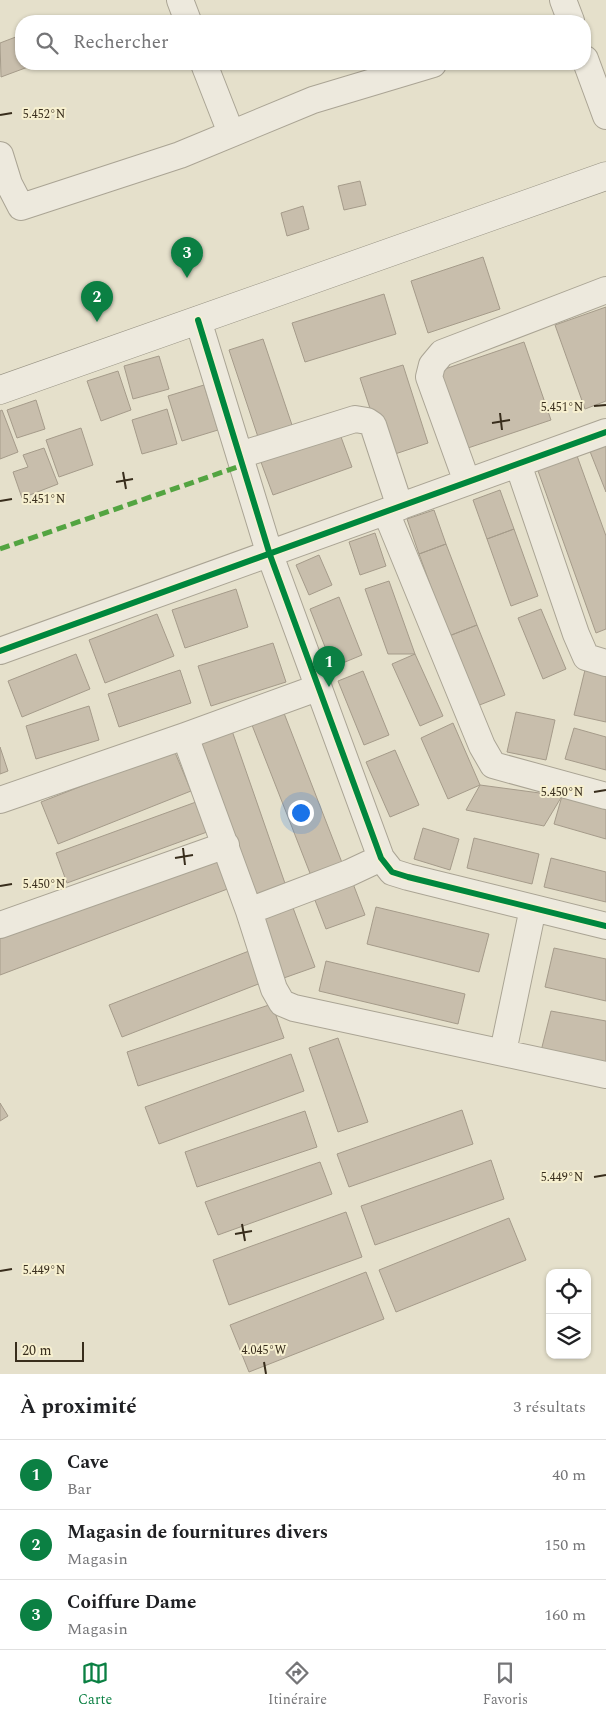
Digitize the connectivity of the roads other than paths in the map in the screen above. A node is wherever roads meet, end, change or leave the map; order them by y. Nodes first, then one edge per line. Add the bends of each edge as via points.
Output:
1 (180, 0) edge
2 (563, 0) edge
3 (186, 15) edge
4 (569, 15) edge
5 (206, 70) edge
6 (413, 70) edge
7 (589, 70) edge
8 (606, 116) edge
9 (231, 133) junction
10 (0, 155) edge
11 (606, 176) edge
12 (10, 211) edge
13 (606, 290) edge
14 (198, 320) junction
15 (0, 390) edge
16 (606, 432) edge
17 (240, 455) junction
18 (518, 464) junction
19 (467, 482) junction
20 (393, 510) junction
21 (270, 555) junction
22 (0, 651) edge
23 (606, 663) edge
24 (317, 688) junction
25 (185, 736) junction
26 (606, 796) edge
27 (0, 800) edge
28 (226, 845) junction
29 (381, 858) junction
30 (533, 908) junction
31 (249, 911) junction
32 (0, 925) edge
33 (606, 926) edge
34 (503, 1052) junction
35 (606, 1075) edge

1 - 3 street
2 - 4 street
5 - 9 street
6 - 9 street via 314,100
7 - 8 street
9 - 12 street via 180,154
10 - 12 street via 9,184
11 - 14 street
13 - 19 street via 442,353 432,365 429,377
14 - 15 street
14 - 17 street
16 - 18 street
17 - 20 street via 355,419 367,421 373,425
17 - 21 street
18 - 19 street
18 - 23 street via 586,657
19 - 20 street
20 - 21 street
20 - 26 street via 482,746 493,765
21 - 22 street
21 - 24 street
24 - 25 street
24 - 29 street
25 - 27 street
25 - 28 street
28 - 31 street
28 - 32 street
29 - 30 street via 392,872 408,878
29 - 31 street
30 - 33 street
30 - 34 street
31 - 34 street via 274,989 282,1003 311,1012
34 - 35 street

